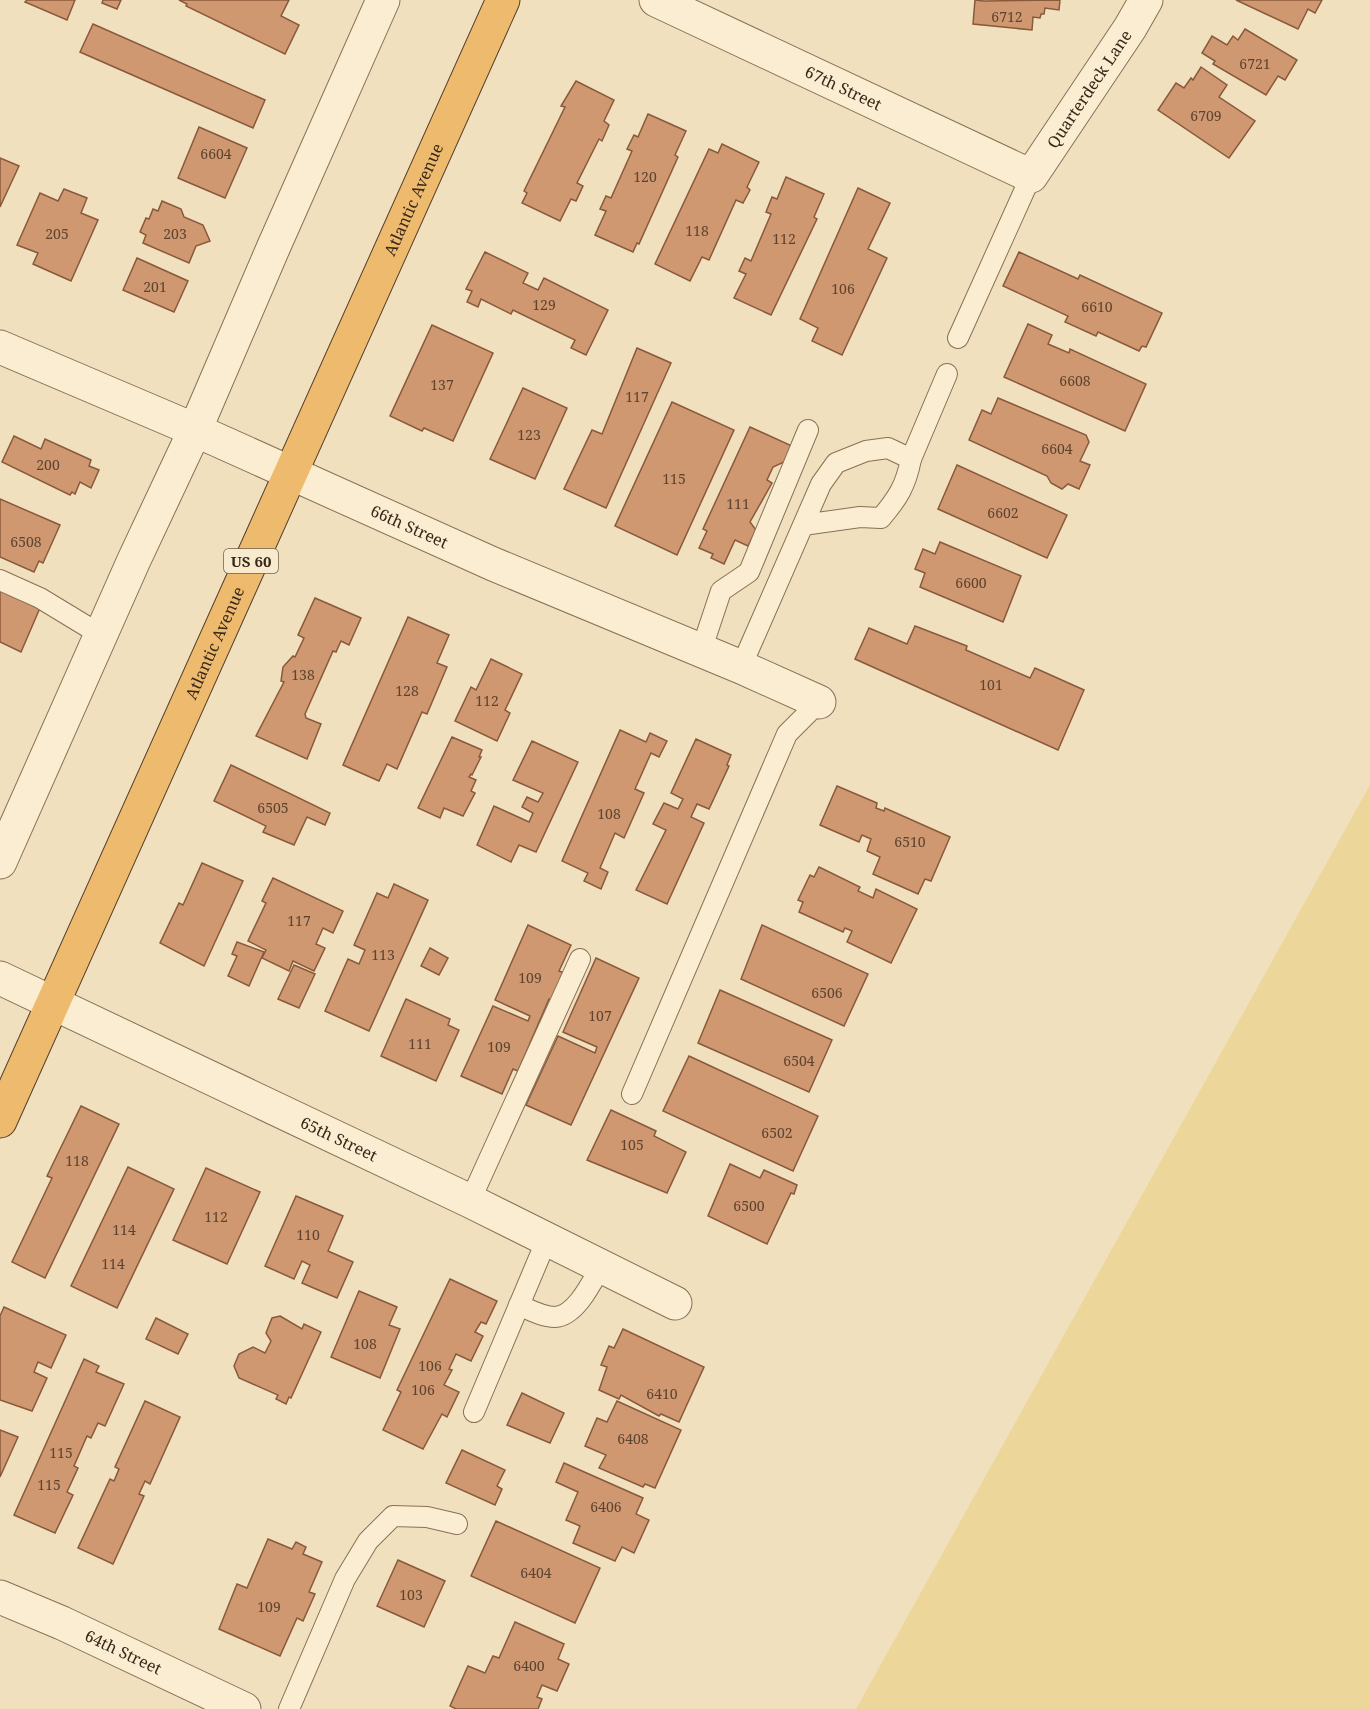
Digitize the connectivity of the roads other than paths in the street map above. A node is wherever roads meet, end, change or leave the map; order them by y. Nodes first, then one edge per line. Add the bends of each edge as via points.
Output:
1 (383, 0) edge
2 (503, 0) edge
3 (656, 0) edge
4 (1146, 0) edge
5 (1030, 176) junction
6 (958, 338) dead end
7 (0, 347) edge
8 (947, 374) dead end
9 (195, 430) junction
10 (808, 430) dead end
11 (911, 459) junction
12 (291, 472) junction
13 (803, 525) junction
14 (0, 580) edge
15 (101, 635) junction
16 (700, 651) junction
17 (741, 667) junction
18 (819, 702) joint
19 (0, 862) edge
20 (580, 959) dead end
21 (0, 978) edge
22 (53, 1004) junction
23 (632, 1094) dead end
24 (0, 1122) edge
25 (470, 1201) junction
26 (547, 1239) junction
27 (601, 1266) junction
28 (675, 1303) dead end
29 (519, 1305) junction
30 (474, 1412) dead end
31 (457, 1524) dead end
32 (0, 1597) edge
33 (244, 1709) edge
34 (289, 1709) edge

1 - 9 street
2 - 12 highway, Atlantic Avenue / US 60
3 - 5 street, 67th Street
4 - 5 street, Quarterdeck Lane
5 - 6 lane
7 - 9 street, 66th Street
8 - 11 lane
9 - 12 street, 66th Street
9 - 15 street
10 - 16 lane via 748,572 721,591
11 - 13 lane via 907,481 881,518
11 - 13 lane via 888,448 866,450 836,463 821,484
12 - 16 street, 66th Street via 492,564
12 - 22 highway, Atlantic Avenue / US 60
13 - 17 lane
14 - 15 lane via 40,598
15 - 19 street
16 - 17 street, 66th Street
17 - 18 street, 66th Street
18 - 23 lane via 787,734
20 - 25 lane
21 - 22 street, 65th Street
22 - 24 highway, Atlantic Avenue / US 60
22 - 25 street, 65th Street
25 - 26 street, 65th Street
26 - 27 street, 65th Street
26 - 29 lane
27 - 28 street, 65th Street
27 - 29 lane via 586,1293 564,1315 543,1315
29 - 30 lane
31 - 34 lane via 428,1517 393,1516 368,1541 345,1580
32 - 33 street, 64th Street

